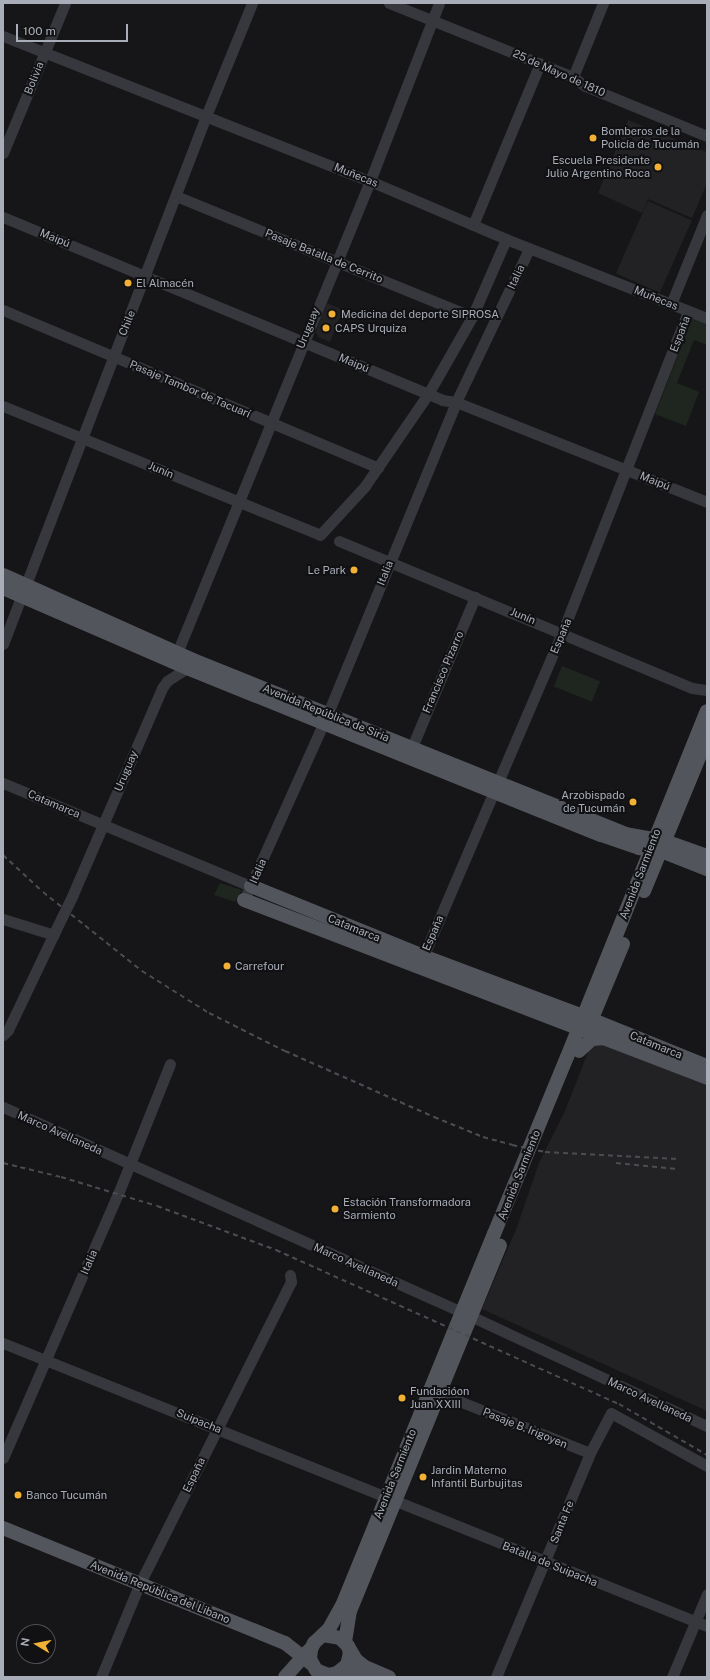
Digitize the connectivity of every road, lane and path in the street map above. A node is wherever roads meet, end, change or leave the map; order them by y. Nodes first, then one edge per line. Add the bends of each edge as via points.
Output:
1 (65, 3) edge
2 (252, 3) edge
3 (389, 3) edge
4 (439, 3) edge
5 (603, 3) edge
6 (432, 20) junction
7 (3, 36) edge
8 (44, 52) junction
9 (540, 63) junction
10 (573, 77) junction
11 (206, 116) junction
12 (707, 136) edge
13 (3, 153) edge
14 (370, 181) junction
15 (176, 196) junction
16 (707, 214) edge
17 (3, 217) edge
18 (474, 225) junction
19 (506, 239) junction
20 (529, 248) junction
21 (336, 260) junction
22 (146, 276) junction
23 (671, 304) junction
24 (3, 310) edge
25 (688, 311) junction
26 (472, 317) junction
27 (707, 318) edge
28 (303, 342) junction
29 (114, 357) junction
30 (428, 394) junction
31 (456, 402) junction
32 (3, 406) edge
33 (270, 422) junction
34 (83, 438) junction
35 (378, 468) junction
36 (628, 470) junction
37 (237, 502) junction
38 (707, 502) edge
39 (339, 541) dead end
40 (390, 561) junction
41 (3, 575) edge
42 (3, 588) edge
43 (23, 592) junction
44 (475, 597) junction
45 (562, 633) junction
46 (3, 644) edge
47 (183, 659) junction
48 (707, 690) edge
49 (707, 711) edge
50 (325, 718) junction
51 (707, 738) edge
52 (412, 748) junction
53 (3, 783) edge
54 (495, 786) junction
55 (667, 821) junction
56 (104, 825) junction
57 (622, 838) junction
58 (657, 845) junction
59 (688, 854) junction
60 (707, 856) edge
61 (707, 868) edge
62 (645, 876) junction
63 (251, 886) junction
64 (244, 900) joint
65 (3, 919) edge
66 (54, 934) junction
67 (420, 963) junction
68 (556, 1020) junction
69 (585, 1023) junction
70 (3, 1035) edge
71 (607, 1038) junction
72 (573, 1054) junction
73 (170, 1064) dead end
74 (707, 1066) edge
75 (707, 1078) edge
76 (3, 1107) edge
77 (130, 1165) junction
78 (290, 1275) dead end
79 (466, 1315) junction
80 (3, 1343) edge
81 (45, 1360) junction
82 (439, 1393) junction
83 (707, 1426) edge
84 (217, 1428) junction
85 (590, 1454) junction
86 (3, 1458) edge
87 (707, 1466) edge
88 (389, 1500) junction
89 (3, 1528) edge
90 (545, 1562) junction
91 (140, 1583) junction
92 (707, 1594) edge
93 (696, 1621) junction
94 (707, 1626) edge
95 (323, 1635) junction
96 (285, 1643) junction
97 (346, 1644) junction
98 (309, 1656) junction
99 (287, 1674) edge
100 (329, 1675) edge
101 (102, 1677) edge
102 (362, 1677) edge
103 (389, 1677) edge
104 (496, 1677) edge
105 (672, 1677) edge

1 - 8 street, Bolivia
2 - 11 street, Chile
3 - 6 street, 25 de Mayo de 1810
4 - 6 street, Uruguay
5 - 10 street
6 - 9 street, 25 de Mayo de 1810
6 - 14 street, Uruguay
7 - 8 street, Muñecas
8 - 11 street, Muñecas
8 - 13 street, Bolivia
9 - 10 street, 25 de Mayo de 1810
9 - 18 street
10 - 12 street, 25 de Mayo de 1810 via 585,86
11 - 14 street, Muñecas
11 - 15 street, Chile
14 - 18 street, Muñecas
14 - 21 street, Uruguay
15 - 21 street, Pasaje Batalla de Cerrito
15 - 22 street, Chile
16 - 23 street, España
17 - 22 street, Maipú
18 - 19 street, Muñecas
19 - 20 street, Muñecas
19 - 26 street
20 - 23 street, Muñecas
20 - 31 street, Italia
21 - 26 street, Pasaje Batalla de Cerrito
21 - 28 street, Uruguay
22 - 28 street, Maipú
22 - 29 street, Chile
23 - 25 street, Muñecas
24 - 29 street, Pasaje Tambor de Tacuarí
25 - 27 street, Muñecas
25 - 36 street, España
26 - 30 street
28 - 30 street, Maipú
28 - 33 street, Uruguay
29 - 33 street, Pasaje Tambor de Tacuarí
29 - 34 street, Chile
30 - 31 street, Maipú
30 - 35 street
31 - 36 street, Maipú
31 - 40 street, Italia
32 - 34 street, Junín
33 - 35 street, Pasaje Tambor de Tacuarí
33 - 37 street, Uruguay
34 - 37 street, Junín
34 - 43 street, Chile
35 - 37 street, Junín via 320,535
36 - 38 street, Maipú
36 - 45 street, España
37 - 47 street, Uruguay
39 - 40 street, Junín
40 - 44 street, Junín
40 - 50 street, Italia
41 - 43 main road, Avenida República de Siria
42 - 43 main road, Avenida República de Siria
43 - 46 street, Chile
43 - 47 main road, Avenida República de Siria
44 - 45 street, Junín
44 - 52 street, Francisco Pizarro
45 - 48 street, Junín via 692,688
45 - 54 street, España
47 - 50 main road, Avenida República de Siria
47 - 56 street, Uruguay via 162,688
49 - 55 main road, Avenida Sarmiento
50 - 52 main road, Avenida República de Siria
50 - 54 main road, Avenida República de Siria
50 - 63 street, Italia
51 - 55 main road, Avenida Sarmiento
52 - 54 main road, Avenida República de Siria
53 - 56 street, Catamarca
54 - 57 main road, Avenida República de Siria
54 - 67 street, España
55 - 57 main road via 648,832
55 - 58 main road, Avenida Sarmiento
55 - 59 main road
56 - 63 street, Catamarca
56 - 66 street, Uruguay, bridge
57 - 58 main road, Avenida República de Siria
57 - 62 main road via 634,853
58 - 59 main road, Avenida República de Siria
58 - 62 main road, Avenida Sarmiento
59 - 60 main road
59 - 61 main road
59 - 62 main road via 666,860
62 - 69 main road, Avenida Sarmiento
63 - 64 street, Italia
63 - 67 main road, Catamarca
64 - 67 main road, Catamarca
65 - 66 street
66 - 70 street via 8,1030
67 - 68 main road, Catamarca
67 - 69 main road, Catamarca via 482,977
68 - 69 main road, Catamarca
68 - 72 main road via 570,1034
69 - 71 main road, Catamarca
69 - 72 main road, Avenida Sarmiento
69 - 74 main road, Catamarca
71 - 72 main road via 592,1039
71 - 75 main road, Catamarca
72 - 79 main road, Avenida Sarmiento
73 - 77 street, Italia
76 - 77 street, Marco Avellaneda
77 - 79 street, Marco Avellaneda
77 - 81 street, Italia
78 - 84 street, España via 291,1282
79 - 82 main road, Avenida Sarmiento
79 - 83 street, Marco Avellaneda
79 - 88 main road, Avenida Sarmiento
80 - 81 street, Suipacha
81 - 84 street, Suipacha
81 - 86 street, Italia
82 - 85 street, Pasaje B. Irigoyen
82 - 88 main road, Avenida Sarmiento
84 - 88 street, Suipacha
84 - 91 street, España
85 - 87 street, Santa Fe via 611,1413
85 - 90 street, Santa Fe
88 - 90 street, Batalla de Suipacha
88 - 95 main road, Avenida Sarmiento via 342,1606
88 - 97 main road, Avenida Sarmiento via 347,1619
89 - 91 main road, Avenida República del Libano
90 - 93 street, Batalla de Suipacha
90 - 104 street, Santa Fe
91 - 96 main road, Avenida República del Libano
91 - 101 street, España
92 - 93 street
93 - 94 street, Batalla de Suipacha
93 - 105 street
95 - 97 main road via 335,1636
95 - 98 main road
96 - 98 main road, Avenida República del Libano
96 - 99 main road via 290,1657
97 - 100 main road via 350,1653 347,1665
97 - 103 main road via 356,1660 365,1667
98 - 99 main road
98 - 100 main road via 322,1673
100 - 102 main road via 352,1673

